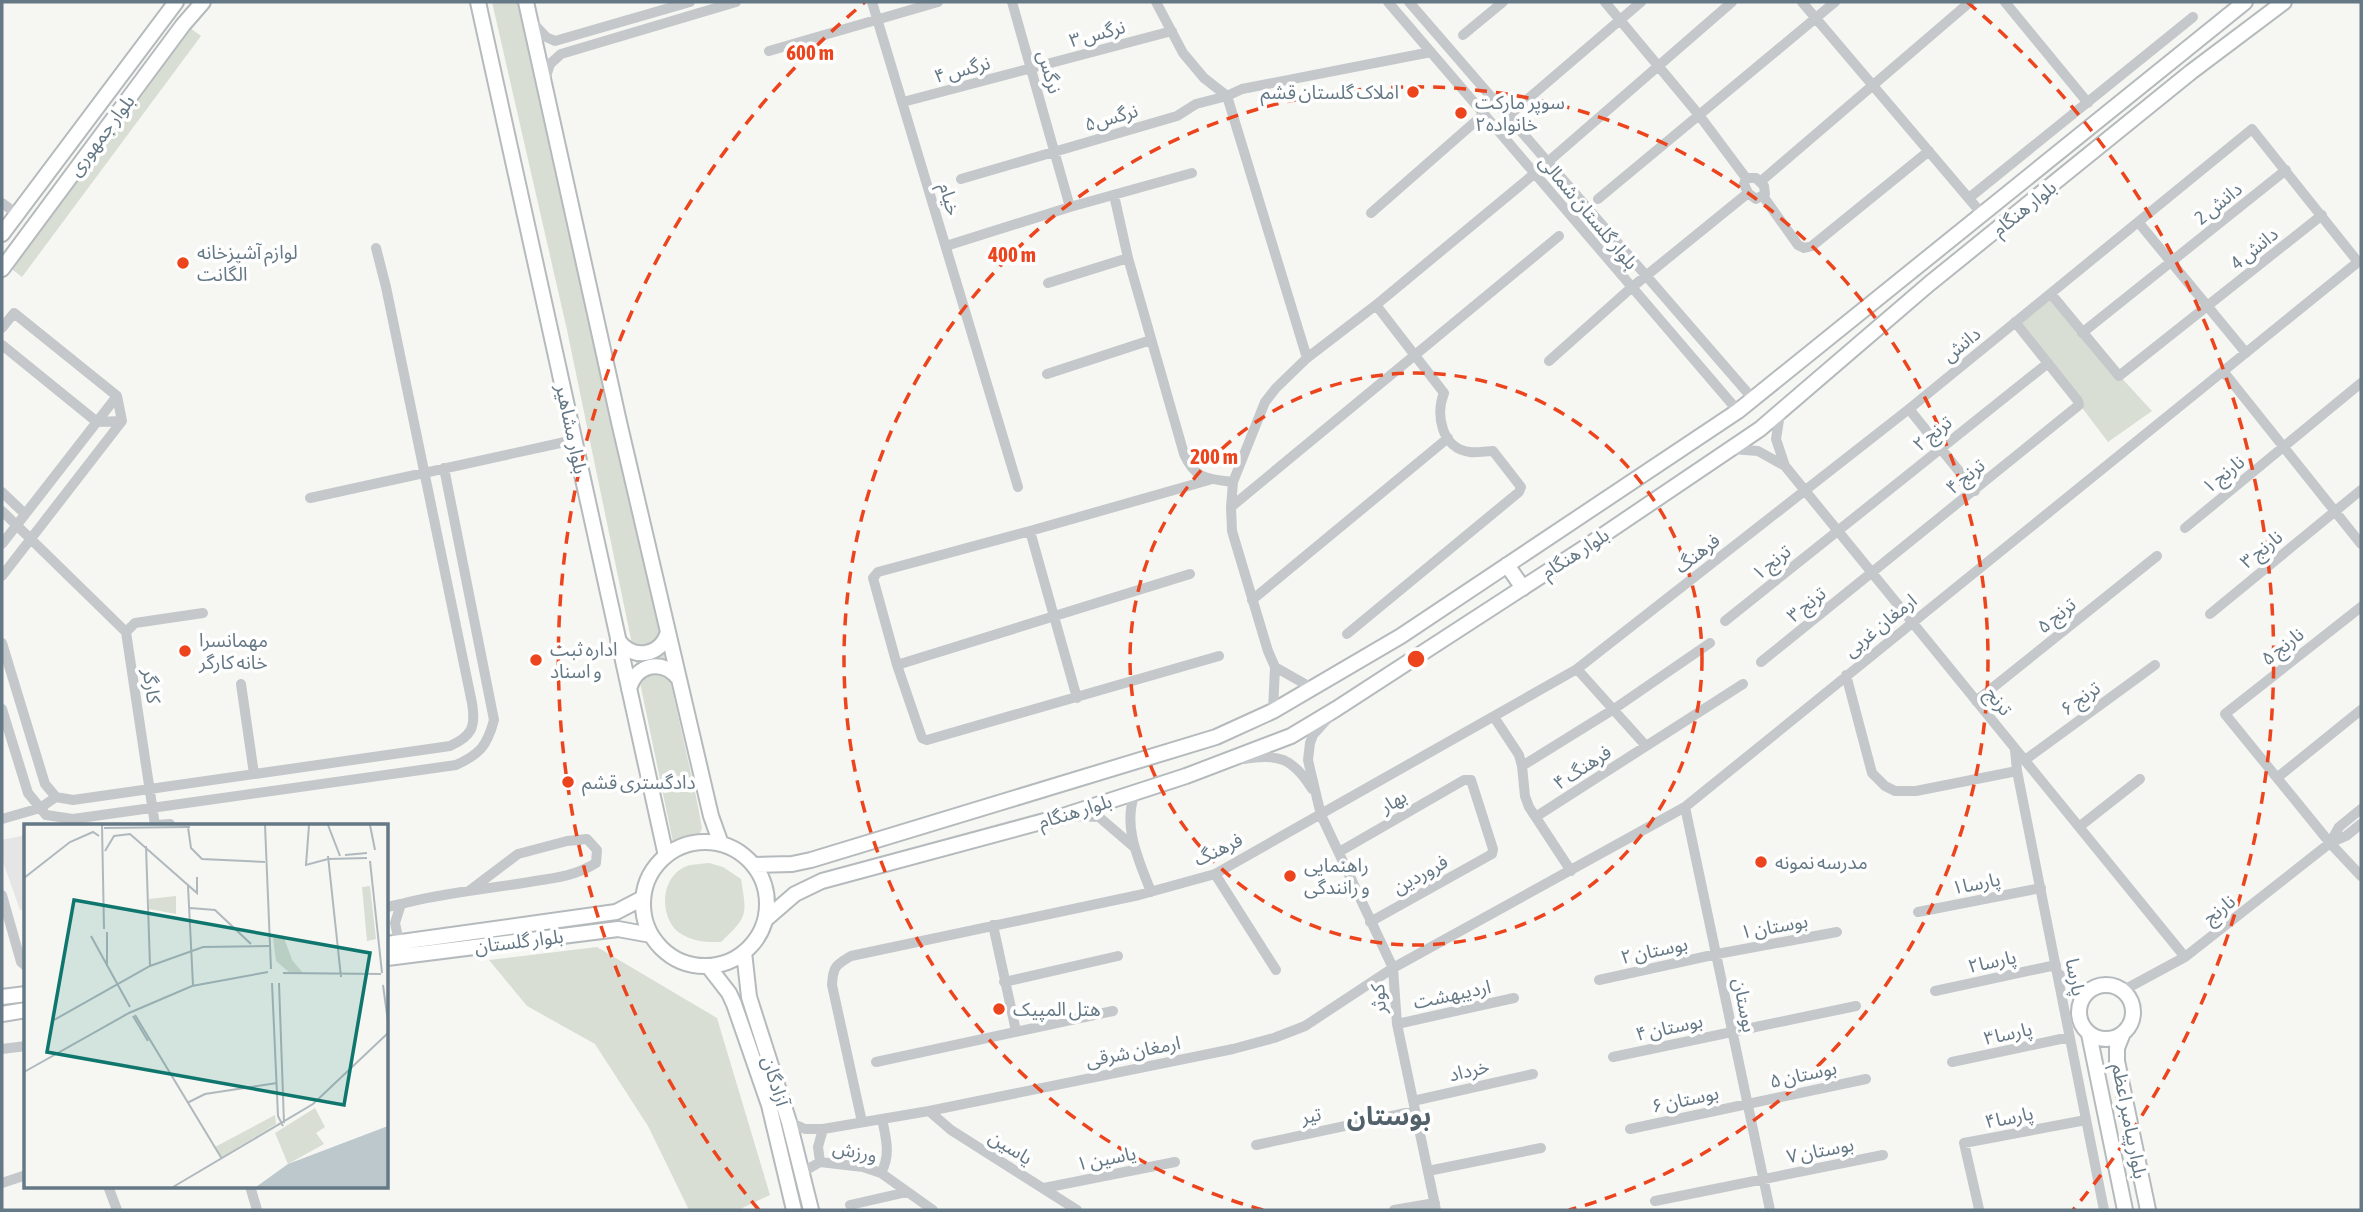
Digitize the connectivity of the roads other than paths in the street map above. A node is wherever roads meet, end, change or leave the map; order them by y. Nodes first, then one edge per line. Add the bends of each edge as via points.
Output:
1 (176, 2) edge
2 (203, 2) edge
3 (478, 2) edge
4 (526, 2) edge
5 (690, 2) edge
6 (736, 2) edge
7 (872, 2) edge
8 (938, 2) edge
9 (1012, 2) edge
10 (1156, 2) edge
11 (1388, 2) edge
12 (1409, 2) edge
13 (1503, 2) edge
14 (1605, 2) edge
15 (1641, 2) edge
16 (1732, 2) edge
17 (1802, 2) edge
18 (1835, 2) edge
19 (1970, 2) edge
20 (2005, 2) edge
21 (2245, 2) edge
22 (2284, 2) edge
23 (2193, 17) dead end
24 (1816, 18) junction
25 (878, 19) junction
26 (530, 20) junction
27 (1620, 20) junction
28 (2221, 20) junction
29 (1431, 27) junction
30 (1172, 31) junction
31 (1463, 35) dead end
32 (1419, 38) junction
33 (2236, 38) junction
34 (769, 51) dead end
35 (1432, 52) junction
36 (1657, 66) junction
37 (1031, 68) junction
38 (544, 83) junction
39 (1873, 85) junction
40 (1227, 96) junction
41 (903, 103) junction
42 (2088, 103) junction
43 (1484, 114) junction
44 (2105, 114) junction
45 (1508, 116) junction
46 (1699, 116) junction
47 (2120, 130) junction
48 (1929, 151) junction
49 (1055, 152) junction
50 (1547, 161) junction
51 (2286, 170) junction
52 (1192, 173) dead end
53 (1534, 174) junction
54 (1746, 178) junction
55 (961, 179) dead end
56 (1760, 182) junction
57 (1748, 193) junction
58 (1114, 195) junction
59 (1763, 197) junction
60 (1969, 198) junction
61 (1598, 200) dead end
62 (2, 203) edge
63 (1070, 207) junction
64 (1371, 212) dead end
65 (17, 214) junction
66 (1982, 214) junction
67 (2322, 215) junction
68 (2139, 223) junction
69 (2, 234) edge
70 (1559, 236) dead end
71 (946, 246) junction
72 (376, 248) dead end
73 (1128, 258) junction
74 (2172, 263) junction
75 (2, 267) edge
76 (1647, 275) junction
77 (1048, 283) dead end
78 (1631, 288) junction
79 (2051, 294) junction
80 (1376, 305) junction
81 (2208, 307) junction
82 (2015, 322) junction
83 (2, 327) edge
84 (2082, 333) junction
85 (1150, 340) junction
86 (2, 345) edge
87 (2246, 353) junction
88 (1415, 355) junction
89 (1307, 358) junction
90 (1549, 361) dead end
91 (2049, 363) junction
92 (2223, 371) junction
93 (1730, 372) junction
94 (1047, 374) dead end
95 (2361, 383) edge
96 (1717, 387) junction
97 (117, 396) junction
98 (1753, 399) junction
99 (1909, 409) junction
100 (1738, 411) junction
101 (1780, 414) junction
102 (122, 421) junction
103 (97, 422) junction
104 (1448, 438) junction
105 (575, 440) junction
106 (2283, 447) junction
107 (1941, 448) junction
108 (1731, 449) junction
109 (1785, 466) junction
110 (444, 468) junction
111 (425, 473) junction
112 (1209, 480) junction
113 (1233, 482) junction
114 (1018, 487) dead end
115 (2361, 490) edge
116 (1805, 491) junction
117 (1975, 491) junction
118 (2, 492) edge
119 (310, 498) dead end
120 (1231, 507) junction
121 (2, 511) edge
122 (2335, 511) junction
123 (25, 514) junction
124 (16, 526) junction
125 (2185, 528) dead end
126 (1030, 531) junction
127 (1838, 531) junction
128 (31, 538) junction
129 (2, 544) edge
130 (2361, 544) edge
131 (2157, 556) dead end
132 (1507, 565) junction
133 (1872, 573) junction
134 (1190, 574) dead end
135 (2, 576) edge
136 (1522, 588) junction
137 (1252, 600) junction
138 (2361, 607) edge
139 (203, 613) dead end
140 (2210, 614) dead end
141 (1054, 616) junction
142 (1725, 621) dead end
143 (1912, 622) junction
144 (126, 632) junction
145 (668, 632) junction
146 (1347, 634) dead end
147 (618, 640) junction
148 (2, 643) edge
149 (1710, 643) dead end
150 (1219, 656) dead end
151 (1761, 662) dead end
152 (897, 665) junction
153 (2155, 665) dead end
154 (1275, 667) junction
155 (1577, 669) junction
156 (1846, 675) junction
157 (679, 680) junction
158 (241, 684) dead end
159 (1744, 684) dead end
160 (1312, 688) junction
161 (629, 689) junction
162 (1077, 698) junction
163 (1976, 701) junction
164 (2, 709) edge
165 (1336, 709) junction
166 (1614, 709) junction
167 (2361, 710) edge
168 (1273, 711) junction
169 (1494, 717) junction
170 (25, 719) junction
171 (4, 725) edge
172 (1646, 746) junction
173 (2015, 750) junction
174 (2025, 760) junction
175 (1227, 761) junction
176 (1522, 766) junction
177 (2017, 771) junction
178 (254, 774) junction
179 (2278, 777) junction
180 (2140, 779) dead end
181 (149, 789) junction
182 (1135, 793) junction
183 (56, 797) junction
184 (1317, 798) junction
185 (1685, 807) junction
186 (40, 808) junction
187 (153, 809) junction
188 (2361, 809) edge
189 (1321, 814) junction
190 (1063, 816) junction
191 (1537, 816) junction
192 (2, 819) edge
193 (156, 824) edge
194 (2361, 824) edge
195 (925, 826) junction
196 (2079, 827) junction
197 (2330, 843) junction
198 (721, 844) junction
199 (1134, 847) junction
200 (933, 852) junction
201 (1339, 852) junction
202 (666, 856) junction
203 (1487, 857) joint
204 (753, 865) junction
205 (1571, 871) junction
206 (1215, 874) junction
207 (2361, 876) edge
208 (2040, 888) junction
209 (469, 891) junction
210 (1151, 892) junction
211 (2, 895) edge
212 (643, 898) junction
213 (401, 904) junction
214 (388, 907) edge
215 (1918, 912) dead end
216 (765, 920) junction
217 (1370, 922) junction
218 (993, 925) junction
219 (1837, 932) dead end
220 (651, 935) junction
221 (393, 943) edge
222 (744, 952) junction
223 (1717, 954) junction
224 (1118, 956) dead end
225 (2185, 957) junction
226 (388, 958) edge
227 (24, 964) edge
228 (708, 966) junction
229 (1393, 968) junction
230 (2057, 969) junction
231 (1276, 971) dead end
232 (1599, 980) dead end
233 (1004, 982) junction
234 (2090, 990) junction
235 (1935, 991) dead end
236 (2122, 991) junction
237 (24, 994) edge
238 (2, 997) edge
239 (1514, 999) dead end
240 (1856, 1006) dead end
241 (24, 1010) edge
242 (1113, 1011) dead end
243 (2, 1014) edge
244 (1397, 1024) junction
245 (1016, 1031) junction
246 (1732, 1031) junction
247 (2123, 1033) junction
248 (2089, 1034) junction
249 (2070, 1037) junction
250 (24, 1046) edge
251 (2, 1049) edge
252 (1613, 1057) dead end
253 (876, 1062) dead end
254 (1952, 1062) dead end
255 (1533, 1074) dead end
256 (1866, 1079) dead end
257 (1747, 1103) junction
258 (1414, 1106) junction
259 (929, 1111) junction
260 (882, 1119) junction
261 (2086, 1120) junction
262 (789, 1122) junction
263 (862, 1122) junction
264 (822, 1129) junction
265 (1630, 1129) dead end
266 (1256, 1145) dead end
267 (1541, 1148) dead end
268 (1883, 1155) dead end
269 (820, 1162) junction
270 (1175, 1162) dead end
271 (1428, 1171) junction
272 (803, 1172) junction
273 (881, 1173) junction
274 (24, 1176) edge
275 (1763, 1179) junction
276 (2, 1183) edge
277 (109, 1188) edge
278 (251, 1188) edge
279 (1044, 1188) junction
280 (907, 1192) junction
281 (1655, 1201) dead end
282 (850, 1205) dead end
283 (1435, 1207) edge
284 (1979, 1209) edge
285 (117, 1210) edge
286 (257, 1210) edge
287 (794, 1210) edge
288 (811, 1210) edge
289 (933, 1210) edge
290 (1077, 1210) edge
291 (1394, 1210) edge
292 (1770, 1210) edge
293 (2104, 1210) edge
294 (2125, 1210) edge
295 (2148, 1210) edge

1 - 65 main road, بلوار جمهوری
2 - 75 main road, بلوار جمهوری
3 - 105 main road, بلوار مشاهیر
4 - 26 main road
5 - 26 street via 555,41
6 - 38 street via 561,54 550,64
7 - 25 street, خیام
8 - 25 street
9 - 37 street, نرگس
10 - 30 street
11 - 32 street, بلوار گلستان شمالی
12 - 29 street, بلوار گلستان شمالی
13 - 31 street
14 - 27 street
15 - 27 street
16 - 36 street
17 - 24 street
18 - 24 street
19 - 39 street
20 - 42 street
21 - 28 main road, بلوار هنگام
22 - 33 main road, بلوار هنگام
23 - 42 street
24 - 39 street
24 - 46 street
25 - 34 street
25 - 41 street, خیام
26 - 38 main road
27 - 36 street
27 - 45 street
28 - 33 main road
28 - 44 main road, بلوار هنگام
29 - 32 street
29 - 45 street, بلوار گلستان شمالی
30 - 37 street, نرگس ۳
30 - 40 street via 1183,53
32 - 35 street, بلوار گلستان شمالی
33 - 47 main road, بلوار هنگام
35 - 40 street, نرگس۵ via 1242,89
35 - 43 street, بلوار گلستان شمالی
36 - 46 street
36 - 50 street
37 - 41 street, نرگس ۴
37 - 49 street, نرگس
38 - 145 main road
39 - 48 street
39 - 56 street
40 - 49 street, نرگس۵ via 1196,104 1177,117
40 - 89 street
41 - 71 street, خیام
42 - 60 street
43 - 53 street, بلوار گلستان شمالی
43 - 64 street
44 - 47 main road
44 - 66 main road, بلوار هنگام
45 - 50 street, بلوار گلستان شمالی
46 - 54 street
46 - 61 street
47 - 101 main road, بلوار هنگام via 1929,284
48 - 59 street via 1812,246 1798,245
48 - 60 street
49 - 55 street, نرگس۵
49 - 63 street, نرگس
50 - 53 street
50 - 76 street, بلوار گلستان شمالی
51 - 67 street
51 - 68 street, دانش via 2252,130
51 - 74 street, دانش 2
52 - 58 street
53 - 78 street, بلوار گلستان شمالی
53 - 80 street
54 - 56 street
54 - 57 street
56 - 59 street
57 - 59 street via 1756,199
57 - 76 street
58 - 63 street
58 - 73 street
60 - 66 street
62 - 65 street
63 - 71 street
65 - 69 main road, بلوار جمهوری
66 - 98 main road, بلوار هنگام
67 - 81 street, دانش 4
67 - 87 street, ارمغان غربی via 2358,262
68 - 74 street
68 - 79 street, دانش
70 - 88 street
71 - 114 street, خیام
72 - 111 street
73 - 77 street
73 - 85 street
74 - 81 street
74 - 84 street, دانش 2
76 - 78 street
76 - 93 street, بلوار گلستان شمالی
78 - 90 street
78 - 96 street, بلوار گلستان شمالی
79 - 82 street, دانش
79 - 84 street
80 - 88 street
80 - 89 street
81 - 84 street, دانش 4 via 2119,376
81 - 87 street
82 - 91 street
82 - 99 street, دانش
83 - 97 street via 14,313
85 - 94 street
85 - 112 street via 1184,454 1194,472
86 - 103 street
87 - 92 street, ارمغان غربی
88 - 104 street via 1444,393 1439,419
88 - 120 street
89 - 113 street via 1265,402
91 - 107 street, ترنج ۲
91 - 117 street, ترنج ۴ via 2079,405
92 - 106 street
92 - 143 street, ارمغان غربی
93 - 96 street via 1730,382
93 - 98 street, بلوار گلستان شمالی
95 - 106 street, نارنج ۱
96 - 100 street, بلوار گلستان شمالی
97 - 102 street
97 - 103 street
98 - 100 main road, بلوار هنگام
99 - 107 street
99 - 116 street, دانش
100 - 132 main road, بلوار هنگام
101 - 108 main road, بلوار هنگام
101 - 109 street via 1776,439
102 - 103 street
102 - 128 street
103 - 123 street
104 - 137 street
104 - 146 street via 1459,449 1493,451 1521,487 1519,492
105 - 110 street
105 - 147 main road, بلوار مشاهیر
106 - 122 street
106 - 125 street, نارنج ۱
107 - 117 street
107 - 127 street, ترنج ۲
108 - 109 street via 1758,451
108 - 136 main road, بلوار هنگام
109 - 116 street, ترنج
110 - 111 street
110 - 187 street via 494,720 488,740 475,756 456,765
111 - 119 street
111 - 178 street via 475,719 471,731 450,746
112 - 113 street
112 - 126 street
113 - 120 street
115 - 122 street, نارنج ۳
116 - 127 street, ترنج
116 - 155 street, فرهنگ
117 - 133 street, ترنج ۴
118 - 123 street
120 - 137 street via 1232,531
121 - 124 street
122 - 130 street
122 - 140 street, نارنج ۳
123 - 124 street
124 - 128 street
124 - 129 street
126 - 141 street
126 - 152 street via 874,574
127 - 133 street, ترنج
127 - 142 street, ترنج ۱
128 - 135 street
128 - 144 street
131 - 163 street, ترنج ۵
132 - 136 main road
132 - 160 main road, بلوار هنگام
133 - 143 street, ترنج
133 - 151 street, ترنج ۳
134 - 141 street
136 - 165 main road, بلوار هنگام
137 - 154 street
138 - 179 street, نارنج ۵ via 2225,714
139 - 144 street via 135,623
141 - 152 street
141 - 162 street
143 - 156 street, ارمغان غربی
143 - 163 street, ترنج
144 - 181 street, کارگر
145 - 147 main road via 661,646 647,653 630,652
145 - 157 main road
147 - 161 main road, بلوار مشاهیر
148 - 170 street
149 - 166 street
150 - 162 street
152 - 162 street via 922,738 927,740
153 - 174 street, ترنج ۶
154 - 160 street
154 - 168 street
155 - 166 street
155 - 169 street, فرهنگ
156 - 177 street via 1872,773 1895,792
156 - 185 street, ارمغان غربی
157 - 161 main road via 667,668 650,666 636,674
157 - 198 main road
158 - 178 street
159 - 172 street, فرهنگ ۴
160 - 168 main road, بلوار هنگام
161 - 202 main road, بلوار مشاهیر
163 - 173 street, ترنج
164 - 171 street
165 - 175 main road, بلوار هنگام via 1291,736
165 - 184 street, کوثر via 1310,743 1308,760
166 - 172 street
166 - 176 street
167 - 179 street
168 - 195 main road, بلوار هنگام via 1216,737
169 - 176 street
169 - 189 street, فرهنگ
170 - 171 street
170 - 183 street via 45,784
171 - 186 street via 28,793
172 - 191 street, فرهنگ ۴
173 - 174 street, ترنج
173 - 177 street, پارسا
174 - 196 street, ترنج
175 - 182 main road, بلوار هنگام
175 - 184 street, کوثر via 1275,756 1300,773
176 - 191 street via 1525,796
177 - 208 street, پارسا
178 - 181 street
179 - 197 street
180 - 196 street
181 - 183 street via 73,800
181 - 187 street, کارگر
182 - 190 main road, بلوار هنگام
182 - 199 street via 1130,807
183 - 186 street
184 - 189 street, کوثر
185 - 205 street, ارمغان غربی
185 - 223 street, بوستان
186 - 187 street via 46,815 73,819
186 - 192 street
187 - 193 street, کارگر
188 - 197 street via 2339,827
189 - 201 street, کوثر
189 - 206 street, فرهنگ
190 - 199 street via 1098,817
190 - 200 main road, بلوار هنگام
191 - 205 street
194 - 197 street
195 - 200 main road
195 - 204 main road, بلوار هنگام via 811,860
196 - 225 street, ترنج
197 - 207 street
197 - 225 street, نارنج
198 - 202 main road via 692,843
198 - 204 main road
199 - 210 street
200 - 216 main road, بلوار هنگام via 808,887
201 - 203 street, بهار via 1471,780 1493,849
201 - 217 street, کوثر
202 - 212 main road via 648,879
203 - 217 street, فروردین
204 - 216 main road via 766,891
205 - 229 street, ارمغان غربی
206 - 210 street, فرهنگ
206 - 231 street
208 - 215 street, پارسا۱
208 - 230 street, پارسا
209 - 209 street via 581,872 596,863 597,850 587,839 518,855
209 - 213 street
210 - 218 street, فرهنگ
211 - 227 street
212 - 220 main road
212 - 221 main road, بلوار گلستان via 616,912
213 - 214 street
213 - 221 street
216 - 222 main road
217 - 229 street, کوثر
218 - 233 street
218 - 263 street, فرهنگ via 851,956 836,964 832,985
219 - 223 street, بوستان ۱
220 - 226 main road, بلوار گلستان via 618,929
220 - 228 main road via 671,956
222 - 228 main road
222 - 262 main road, آزادگان via 749,997
223 - 232 street, بوستان ۲
223 - 246 street, بوستان
224 - 233 street
225 - 236 street, نارنج
228 - 287 main road, آزادگان via 734,1004 769,1105
229 - 244 street, کوثر
229 - 259 street, ارمغان شرقی via 1305,1026 1274,1038
230 - 234 street via 2077,986
230 - 235 street, پارسا۲
230 - 249 street, پارسا
233 - 245 street
234 - 236 main road via 2106,985
234 - 248 main road via 2078,1012
236 - 247 main road via 2133,1013
237 - 238 main road
239 - 244 street, اردیبهشت
240 - 246 street, بوستان ۴
241 - 243 main road
242 - 245 street
244 - 258 street, کوثر
245 - 253 street
246 - 252 street, بوستان ۴
246 - 257 street, بوستان
247 - 248 main road via 2106,1040
247 - 295 main road, بلوار پیامبر اعظم via 2118,1061
248 - 294 main road, بلوار پیامبر اعظم
249 - 254 street, پارسا۳
249 - 261 street, پارسا
250 - 251 street
255 - 258 street, خرداد
256 - 257 street, بوستان ۵
257 - 265 street, بوستان ۶
257 - 275 street, بوستان
258 - 266 street, تیر
258 - 271 street, کوثر
259 - 260 street, ارمغان شرقی
259 - 279 street, یاسین via 951,1130
260 - 263 street, ارمغان شرقی
260 - 273 street via 888,1146
261 - 284 street, پارسا۴ via 1964,1143
261 - 293 street, پارسا
262 - 264 street via 805,1129
262 - 272 main road, آزادگان
263 - 264 street, ارمغان شرقی
264 - 269 street
267 - 271 street
268 - 275 street, بوستان ۷
269 - 272 street, ورزش
269 - 273 street, ورزش
270 - 279 street, یاسین ۱
271 - 283 street, کوثر
272 - 288 main road, آزادگان
273 - 280 street, ورزش
274 - 276 street
275 - 281 street, بوستان ۷
275 - 292 street, بوستان
277 - 285 street
278 - 286 street
279 - 290 street, یاسین
280 - 282 street
280 - 289 street, ورزش
283 - 291 street

